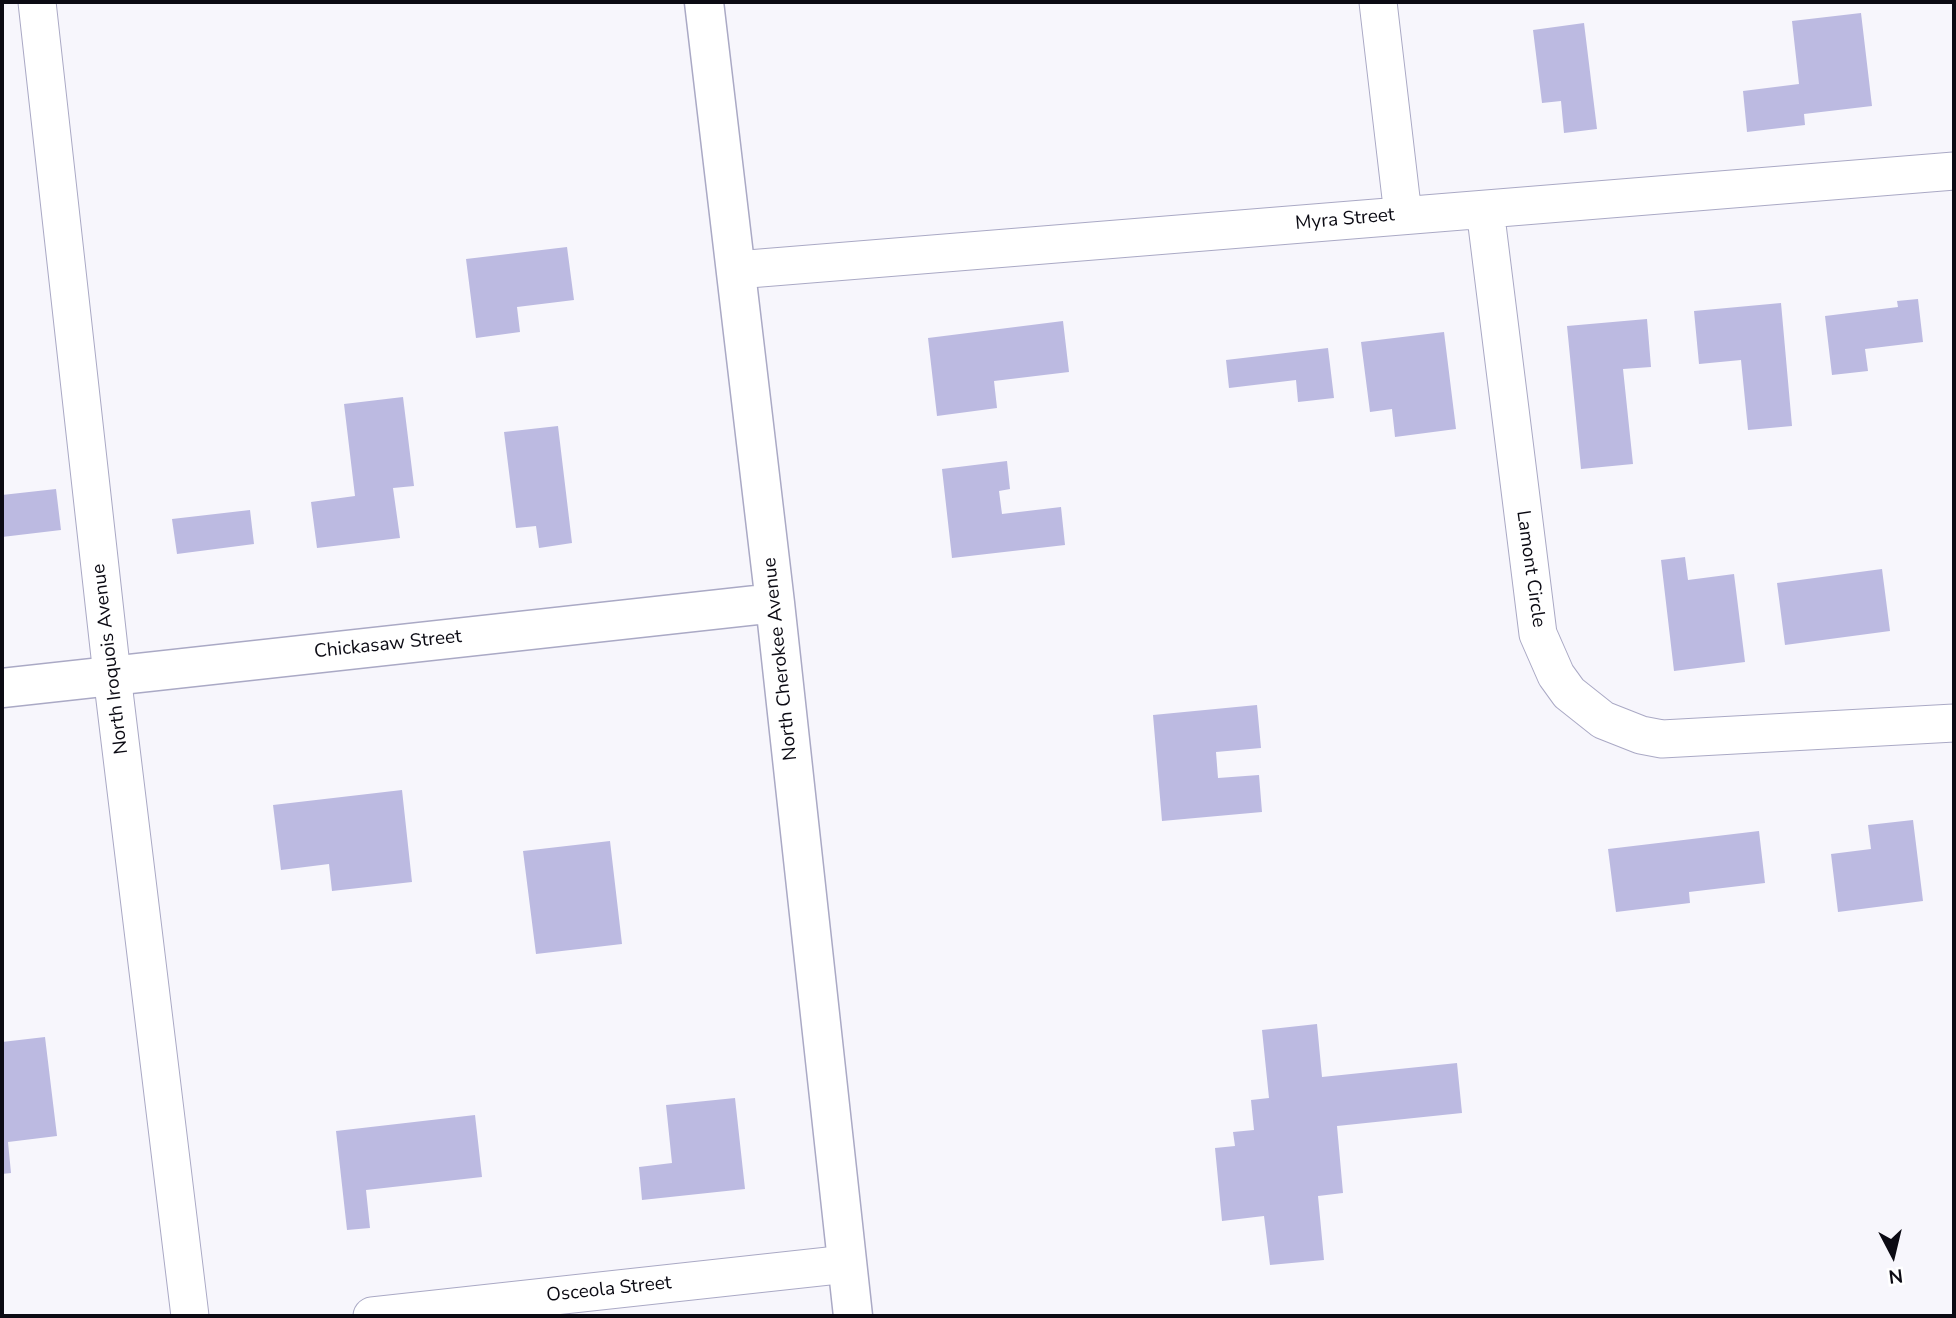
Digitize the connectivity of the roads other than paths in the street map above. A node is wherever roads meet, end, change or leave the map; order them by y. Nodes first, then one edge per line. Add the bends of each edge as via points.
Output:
1 (37, 2) edge
2 (704, 2) edge
3 (1378, 2) edge
4 (1954, 171) edge
5 (1485, 209) junction
6 (1403, 215) junction
7 (736, 270) junction
8 (775, 603) junction
9 (112, 676) junction
10 (2, 688) edge
11 (1954, 723) edge
12 (847, 1264) junction
13 (190, 1316) edge
14 (372, 1316) edge
15 (853, 1316) edge

1 - 9 street, North Iroquois Avenue
2 - 7 street, North Cherokee Avenue
3 - 6 street
4 - 5 street, Myra Street
5 - 6 street, Myra Street
5 - 11 street, Lamont Circle via 1538,634 1569,693 1602,720 1662,739
6 - 7 street, Myra Street
7 - 8 street, North Cherokee Avenue
8 - 9 street, Chickasaw Street
8 - 12 street, North Cherokee Avenue
9 - 10 street, Chickasaw Street
9 - 13 street, North Iroquois Avenue
12 - 14 street, Osceola Street
12 - 15 street, North Cherokee Avenue

